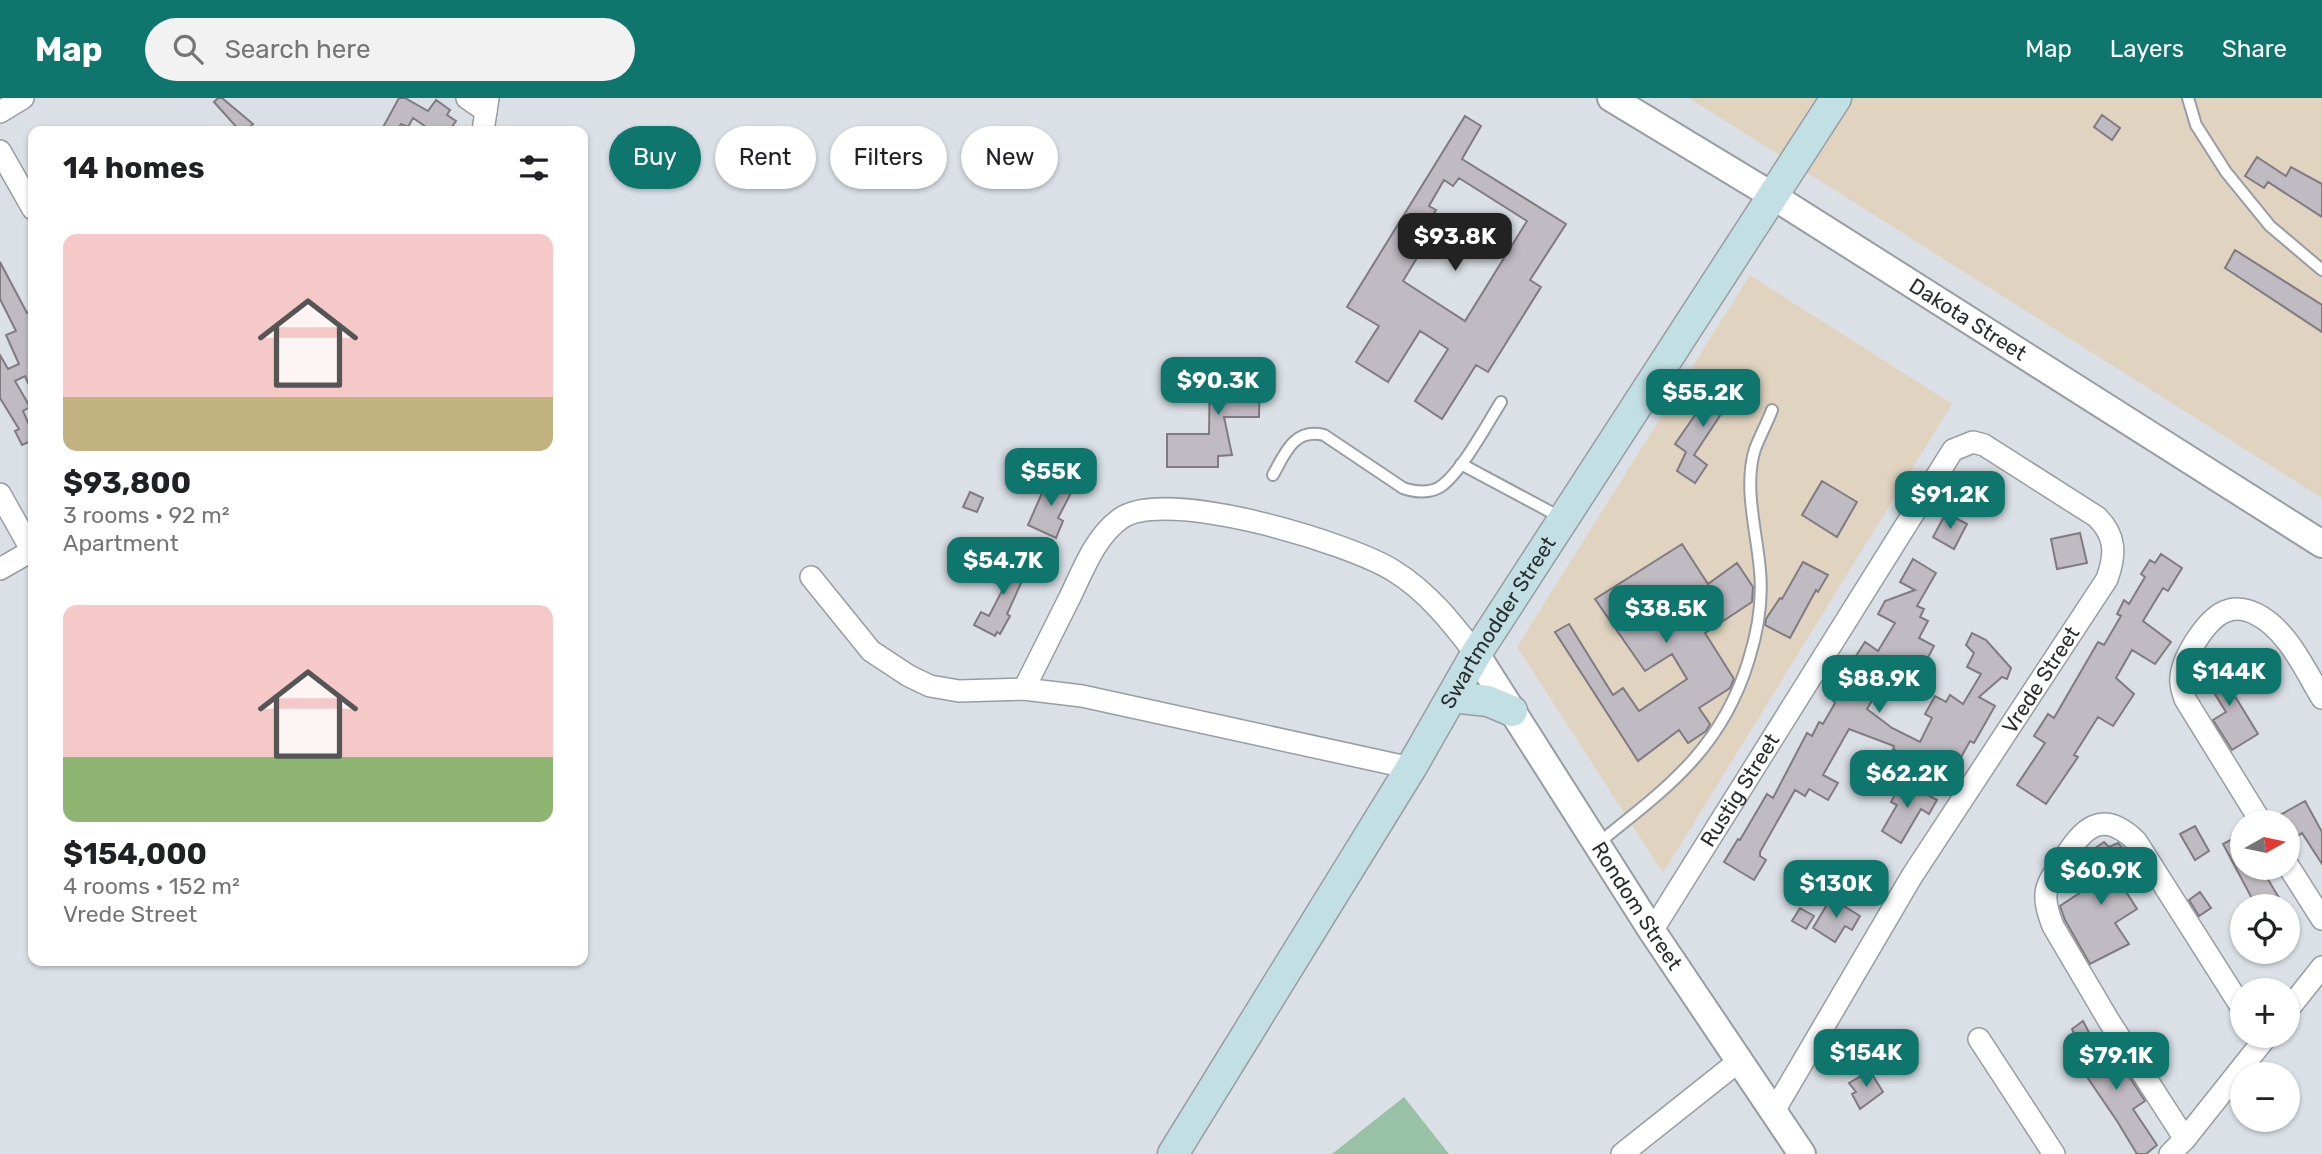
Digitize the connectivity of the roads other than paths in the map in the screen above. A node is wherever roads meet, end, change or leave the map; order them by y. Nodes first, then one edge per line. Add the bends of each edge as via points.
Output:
1 (23, 98) edge
2 (467, 98) edge
3 (1611, 98) edge
4 (1836, 98) edge
5 (2188, 98) edge
6 (0, 112) edge
7 (486, 113) edge
8 (0, 151) edge
9 (1773, 196) junction
10 (28, 200) edge
11 (2322, 270) edge
12 (1501, 402) dead end
13 (1772, 410) dead end
14 (1461, 464) junction
15 (1273, 475) dead end
16 (2042, 482) joint
17 (0, 494) edge
18 (1564, 519) junction
19 (28, 542) edge
20 (2322, 544) edge
21 (28, 554) edge
22 (0, 569) edge
23 (811, 577) dead end
24 (1476, 654) junction
25 (1024, 690) junction
26 (1452, 696) junction
27 (2322, 698) edge
28 (1512, 711) junction
29 (1410, 768) junction
30 (2254, 810) edge
31 (1597, 844) junction
32 (2297, 880) edge
33 (2322, 919) edge
34 (1653, 931) junction
35 (2322, 967) edge
36 (2230, 989) edge
37 (2300, 995) edge
38 (1979, 1039) dead end
39 (2255, 1048) edge
40 (1739, 1061) junction
41 (1774, 1111) junction
42 (2178, 1147) edge
43 (1173, 1154) edge
44 (1622, 1154) edge
45 (1802, 1154) edge
46 (2054, 1154) edge

1 - 6 street
2 - 7 street
3 - 9 street, Dakota Street
4 - 9 main road, Swartmodder Street
5 - 11 lane via 2196,125 2234,182 2270,226
8 - 10 street
9 - 18 main road, Swartmodder Street
9 - 20 street, Dakota Street
12 - 14 lane
13 - 31 lane via 1751,474 1760,616 1733,705 1699,755
14 - 15 lane via 1439,488 1415,492 1314,433 1291,443
14 - 18 lane
16 - 34 street, Rustig Street via 1984,445 1973,442 1953,450
16 - 41 street, Vrede Street via 2106,526 2114,551 2107,579 1912,876
17 - 19 street
18 - 24 main road, Swartmodder Street
21 - 22 street
23 - 25 street via 871,651 908,676 959,691
24 - 25 street via 1439,607 1394,571 1365,556 1240,519 1198,510 1150,508 1121,518 1105,533
24 - 26 main road, Swartmodder Street
24 - 28 street, Rondom Street
25 - 29 street via 1082,696
26 - 28 main road via 1488,701
26 - 29 main road, Swartmodder Street
27 - 30 street via 2272,624 2247,610 2226,611 2216,617 2194,644 2181,677 2185,699
28 - 31 street, Rondom Street
29 - 43 main road, Swartmodder Street
31 - 34 street, Rondom Street
32 - 33 street
34 - 40 street, Rondom Street
35 - 37 street
36 - 42 street via 2136,841 2109,824 2088,828 2077,837 2049,882 2049,914
38 - 46 street
39 - 42 street
40 - 41 street, Rondom Street
40 - 44 street
41 - 45 street, Rondom Street

